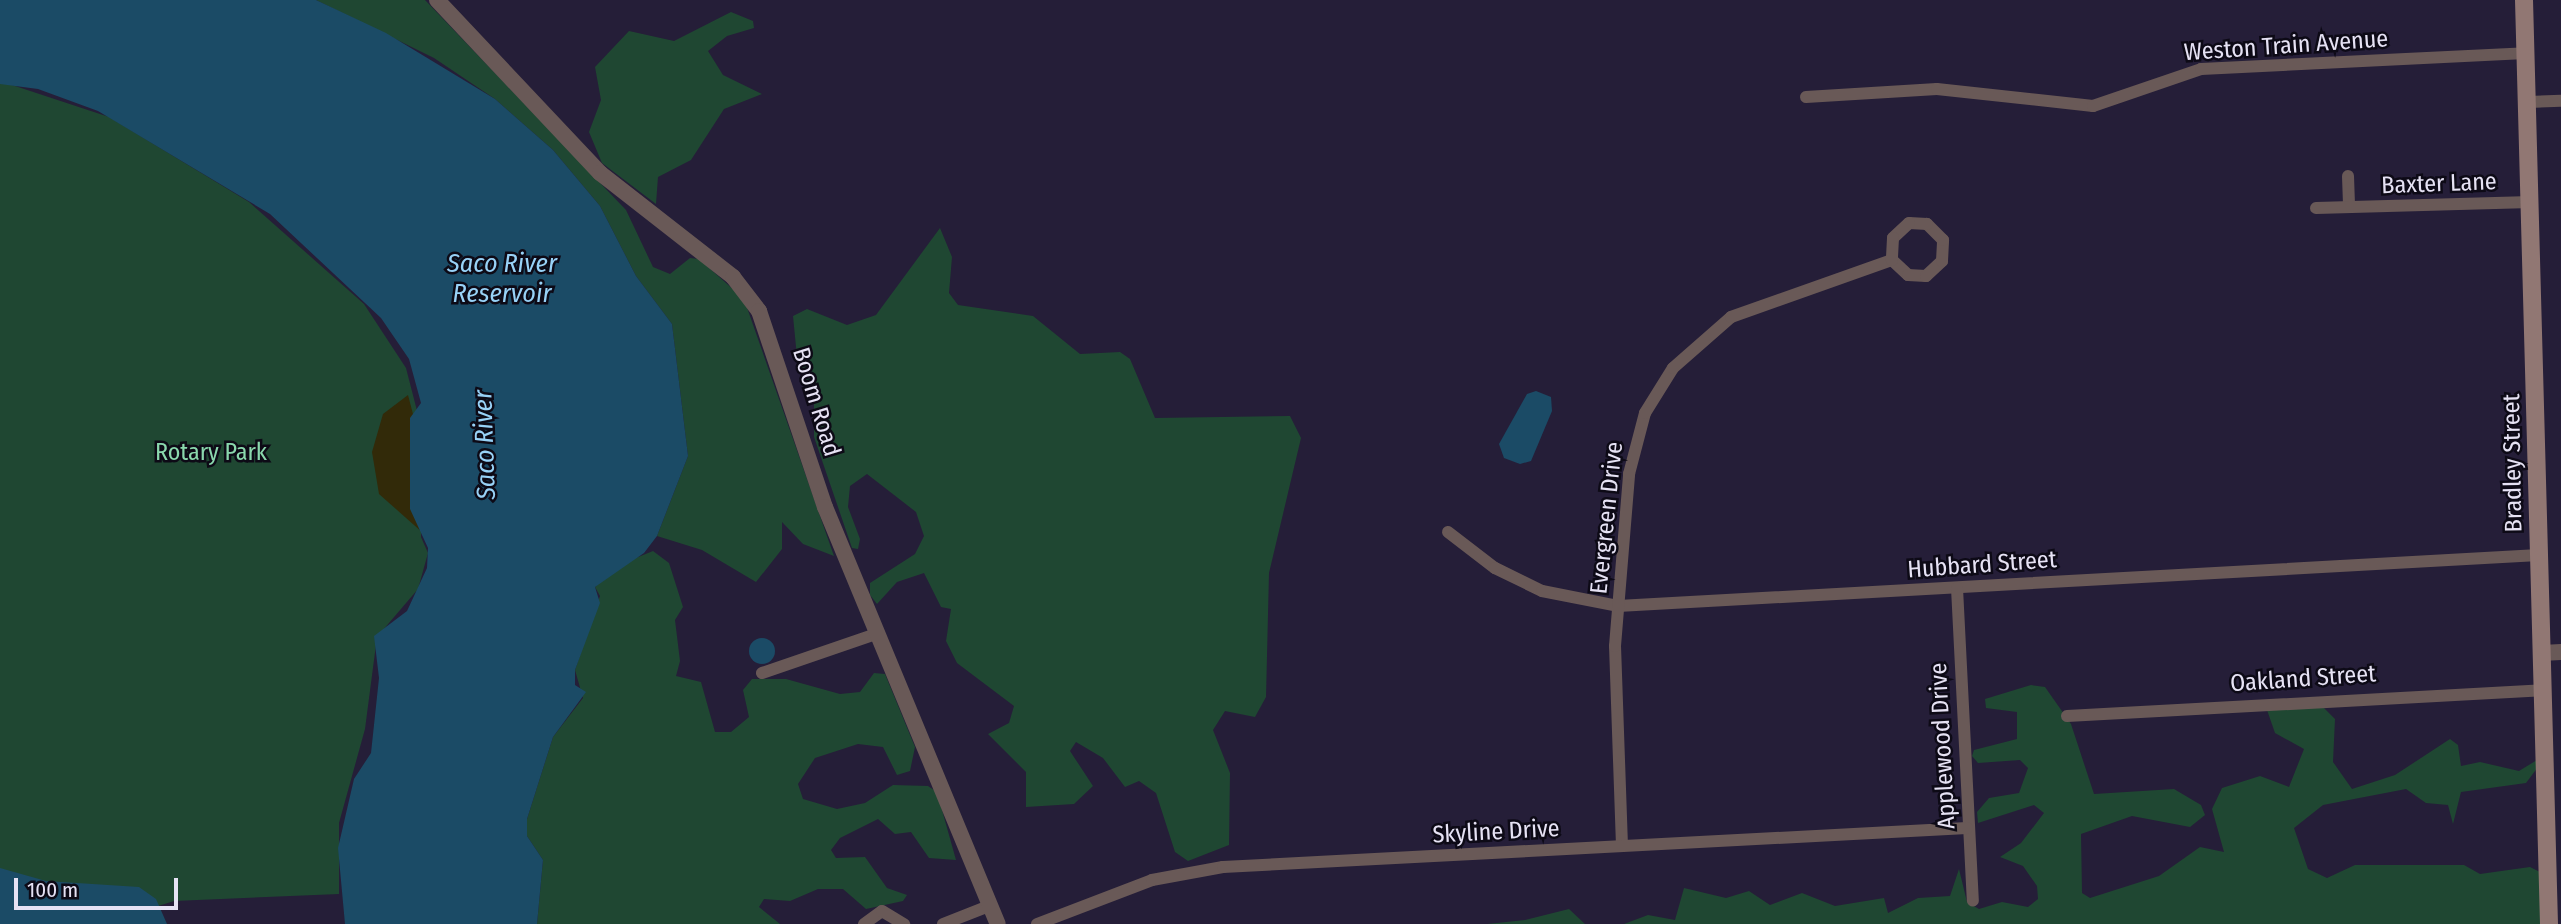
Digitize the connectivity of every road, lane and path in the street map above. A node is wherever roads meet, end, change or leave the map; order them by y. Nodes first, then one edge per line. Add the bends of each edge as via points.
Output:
1 (437, 0) edge
2 (2524, 0) edge
3 (2526, 53) junction
4 (1806, 97) dead end
5 (2561, 101) edge
6 (2528, 102) junction
7 (2348, 176) dead end
8 (2531, 202) junction
9 (2349, 207) junction
10 (2316, 208) dead end
11 (1892, 260) junction
12 (1448, 532) dead end
13 (2539, 555) junction
14 (1956, 588) junction
15 (1618, 606) junction
16 (876, 634) junction
17 (2561, 652) edge
18 (2542, 653) junction
19 (762, 673) dead end
20 (2543, 690) junction
21 (2067, 716) dead end
22 (1967, 828) junction
23 (1622, 846) junction
24 (1973, 901) dead end
25 (989, 906) junction
26 (864, 924) edge
27 (904, 924) edge
28 (943, 924) edge
29 (998, 924) edge
30 (1037, 924) edge
31 (2549, 924) edge

1 - 16 street, Boom Road via 607,180 724,270 755,304
2 - 3 main road, Bradley Street
3 - 4 street, Weston Train Avenue via 2201,69 2093,106 1937,89
3 - 6 main road, Bradley Street
5 - 6 street
6 - 8 main road, Bradley Street
7 - 9 street, Baxter Lane
8 - 9 street, Baxter Lane
8 - 13 main road, Bradley Street
9 - 10 street, Baxter Lane
11 - 11 street via 1908,275 1926,276 1942,261 1943,240 1927,224 1909,223 1893,238
11 - 15 street, Evergreen Drive via 1746,309 1673,368 1635,444
12 - 15 street, Hubbard Street via 1495,568 1542,591
13 - 14 street, Hubbard Street
13 - 18 main road, Bradley Street
14 - 15 street, Hubbard Street
14 - 22 street, Applewood Drive
15 - 23 street, Evergreen Drive via 1614,684
16 - 19 street
16 - 25 street, Boom Road
17 - 18 street
18 - 20 main road, Bradley Street
20 - 21 street, Oakland Street
20 - 31 main road, Bradley Street
22 - 23 street, Skyline Drive
22 - 24 street, Applewood Drive
23 - 30 street, Skyline Drive via 1200,870 1152,880
25 - 28 street
25 - 29 street, Boom Road
26 - 27 street via 882,911

